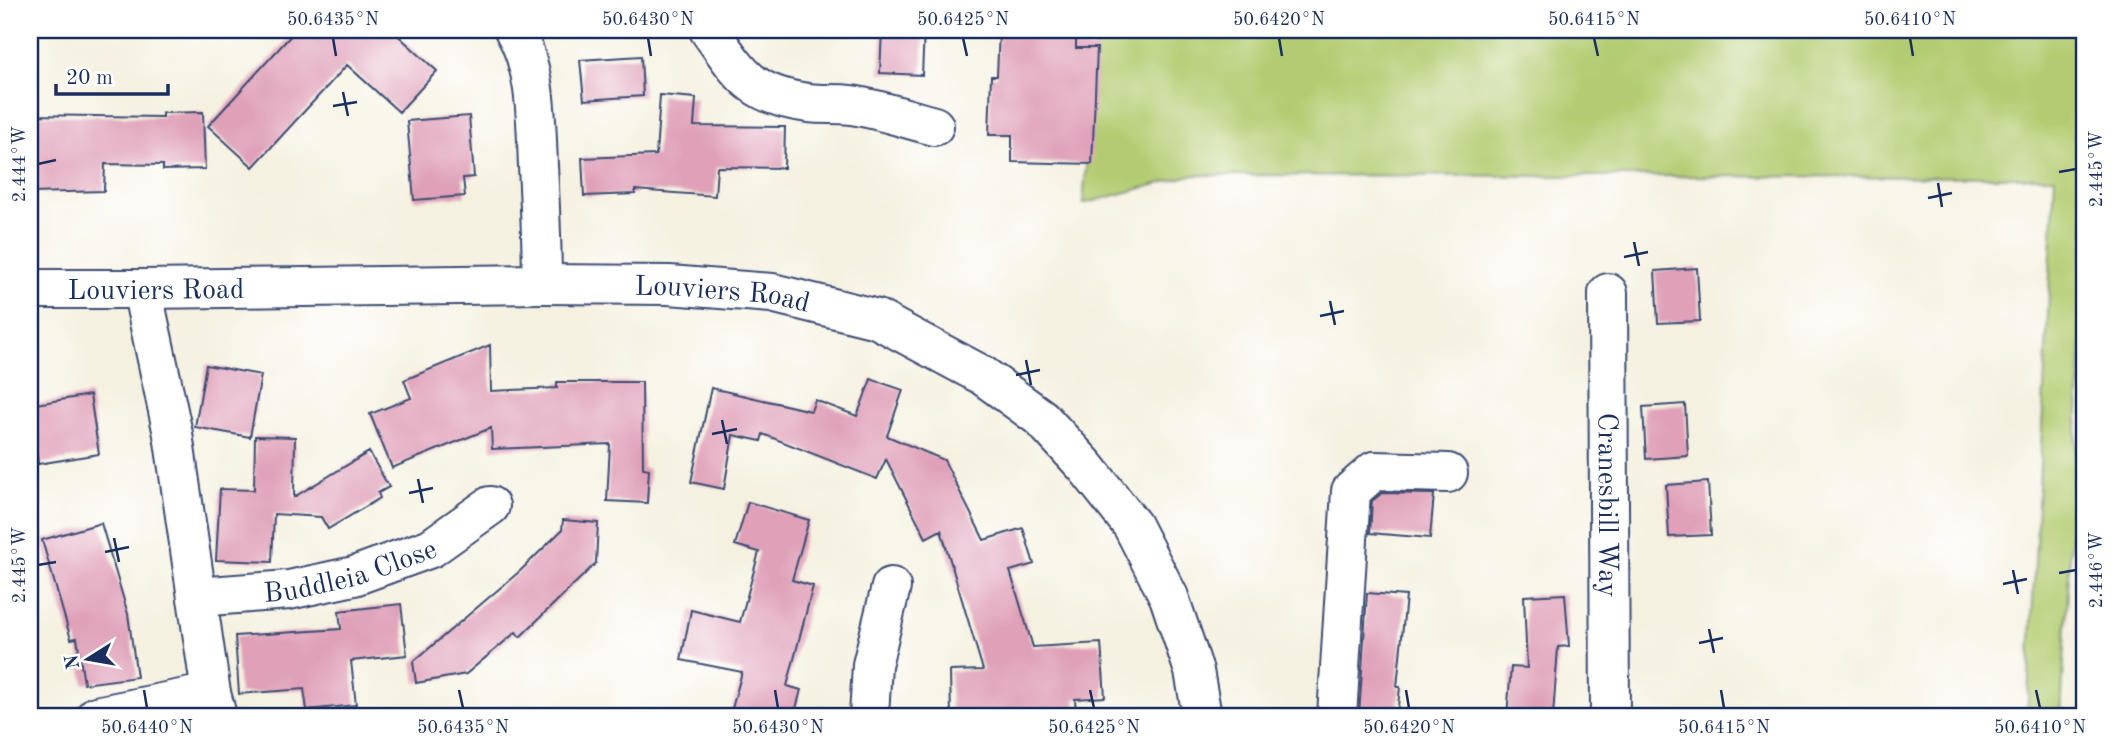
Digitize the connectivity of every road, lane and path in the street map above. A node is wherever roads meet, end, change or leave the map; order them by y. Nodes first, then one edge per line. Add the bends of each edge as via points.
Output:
1 (709, 30) edge
2 (522, 33) edge
3 (934, 126) dead end
4 (542, 284) junction
5 (30, 289) edge
6 (142, 289) junction
7 (1608, 293) dead end
8 (1448, 473) dead end
9 (490, 506) dead end
10 (891, 587) dead end
11 (197, 597) junction
12 (214, 705) edge
13 (96, 716) edge
14 (869, 716) edge
15 (1202, 716) edge
16 (1336, 716) edge
17 (1610, 716) edge

1 - 3 street via 744,77 777,98 850,105
2 - 4 street via 534,114
4 - 6 street, Louviers Road
4 - 15 street, Louviers Road via 669,285 772,293 877,319 982,375 1041,418 1132,525 1169,597 1194,671
5 - 6 street, Louviers Road
6 - 11 street via 173,435
7 - 17 street, Cranesbill Way
8 - 16 street via 1374,471 1351,491
9 - 11 street, Buddleia Close via 430,548 354,576 289,590
10 - 14 street via 872,665
11 - 12 street
12 - 13 street

